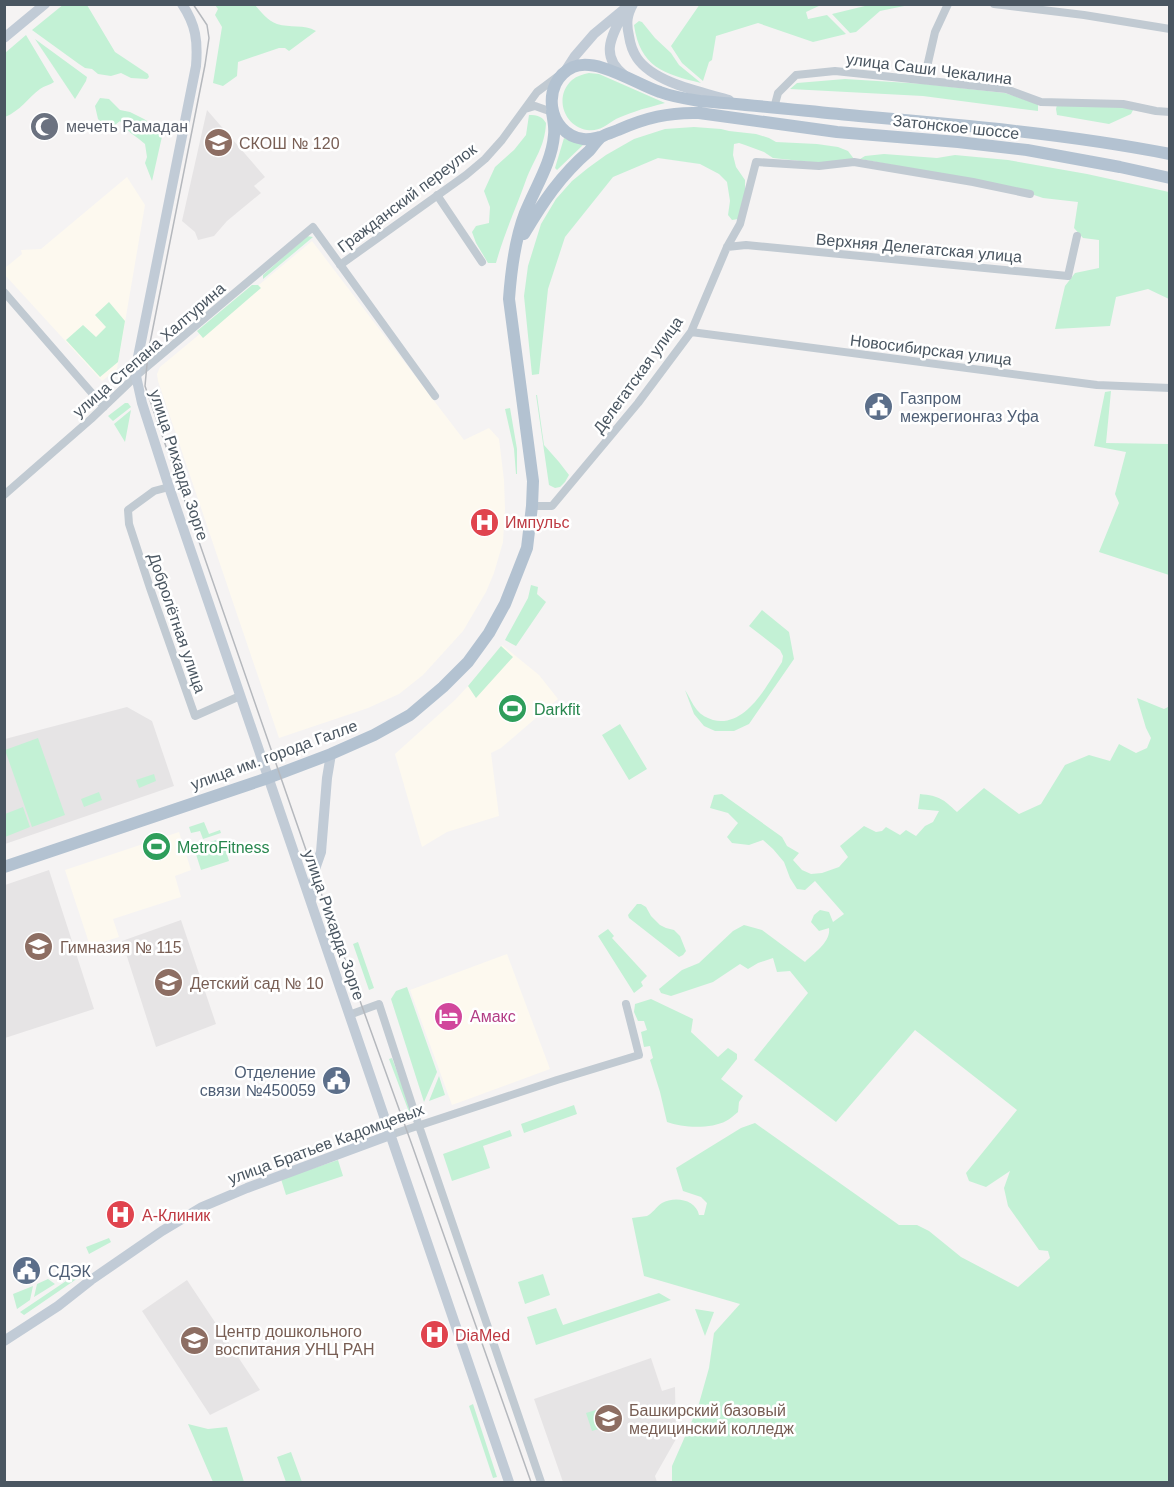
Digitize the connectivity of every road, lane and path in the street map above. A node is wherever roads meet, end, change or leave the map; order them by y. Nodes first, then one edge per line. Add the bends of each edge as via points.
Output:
1 (45, 4) edge
2 (182, 4) edge
3 (948, 4) edge
4 (994, 4) edge
5 (630, 6) edge
6 (1170, 29) edge
7 (4, 39) edge
8 (563, 74) junction
9 (630, 80) junction
10 (924, 80) junction
11 (744, 104) junction
12 (774, 108) junction
13 (525, 109) junction
14 (552, 112) junction
15 (1170, 112) edge
16 (738, 119) joint
17 (602, 137) junction
18 (1170, 154) edge
19 (1170, 178) edge
20 (1030, 194) dead end
21 (437, 195) junction
22 (1077, 236) dead end
23 (727, 247) junction
24 (516, 248) junction
25 (482, 262) dead end
26 (340, 265) junction
27 (4, 292) edge
28 (691, 332) junction
29 (136, 376) junction
30 (1170, 388) edge
31 (435, 396) dead end
32 (104, 407) junction
33 (169, 487) junction
34 (4, 495) edge
35 (532, 506) junction
36 (240, 696) junction
37 (332, 754) junction
38 (268, 778) junction
39 (4, 867) edge
40 (311, 904) junction
41 (626, 1004) dead end
42 (349, 1015) junction
43 (419, 1126) junction
44 (390, 1135) junction
45 (4, 1341) edge
46 (509, 1482) edge
47 (541, 1482) edge

1 - 7 main road
2 - 29 main road via 195,32 196,66
3 - 10 street via 935,32
4 - 6 street
5 - 8 main road via 594,34
5 - 9 main road via 615,28 609,47 612,62
5 - 11 main road via 630,42 642,64 671,81
8 - 9 main road, Затонское шоссе via 576,66 590,65
8 - 13 street, Гражданский переулок via 537,92
8 - 14 main road, улица им. города Галле via 551,95
9 - 11 main road, Затонское шоссе via 680,97
10 - 12 street, улица Саши Чекалина via 835,71 796,75 778,93
10 - 15 street, улица Саши Чекалина via 1006,89 1041,102 1123,104
11 - 12 main road, Затонское шоссе
12 - 18 main road, Затонское шоссе via 1032,132
13 - 14 street via 535,106
13 - 21 street, Гражданский переулок via 484,159
14 - 17 main road via 566,132 583,139
14 - 24 main road, улица им. города Галле via 553,145
16 - 17 main road, улица им. города Галле via 699,113 666,114 640,120
16 - 19 main road, Затонское шоссе via 1027,150
17 - 24 main road, улица им. города Галле via 557,183
20 - 23 street, Делегатская улица via 854,162 819,166 756,162 740,224
21 - 25 street
21 - 26 street, Гражданский переулок
22 - 23 street, Верхняя Делегатская улица via 1068,276 746,244
23 - 28 street, Делегатская улица
24 - 35 main road, улица им. города Галле via 509,299 533,482
26 - 29 street, улица Степана Халтурина via 313,227
26 - 31 street
27 - 32 street
28 - 30 street, Новосибирская улица via 1097,385
28 - 35 street, Делегатская улица via 552,506
29 - 32 street, улица Степана Халтурина
29 - 33 main road, улица Рихарда Зорге
32 - 34 street, улица Степана Халтурина
33 - 36 main road, улица Рихарда Зорге
33 - 36 street, Добролётная улица via 154,491 128,510 150,588 195,716
35 - 37 main road, улица им. города Галле via 527,548 505,604 468,662 410,715
36 - 38 main road, улица Рихарда Зорге
37 - 38 main road, улица им. города Галле
37 - 40 main road
38 - 39 main road, улица им. города Галле
38 - 40 main road, улица Рихарда Зорге
40 - 42 main road, улица Рихарда Зорге
41 - 43 street, улица Братьев Кадомцевых via 639,1055
42 - 43 street via 379,1004
42 - 44 main road, улица Рихарда Зорге
43 - 44 street, улица Братьев Кадомцевых
43 - 47 street
44 - 45 main road, улица Братьев Кадомцевых via 202,1208 162,1231
44 - 46 main road, улица Рихарда Зорге

